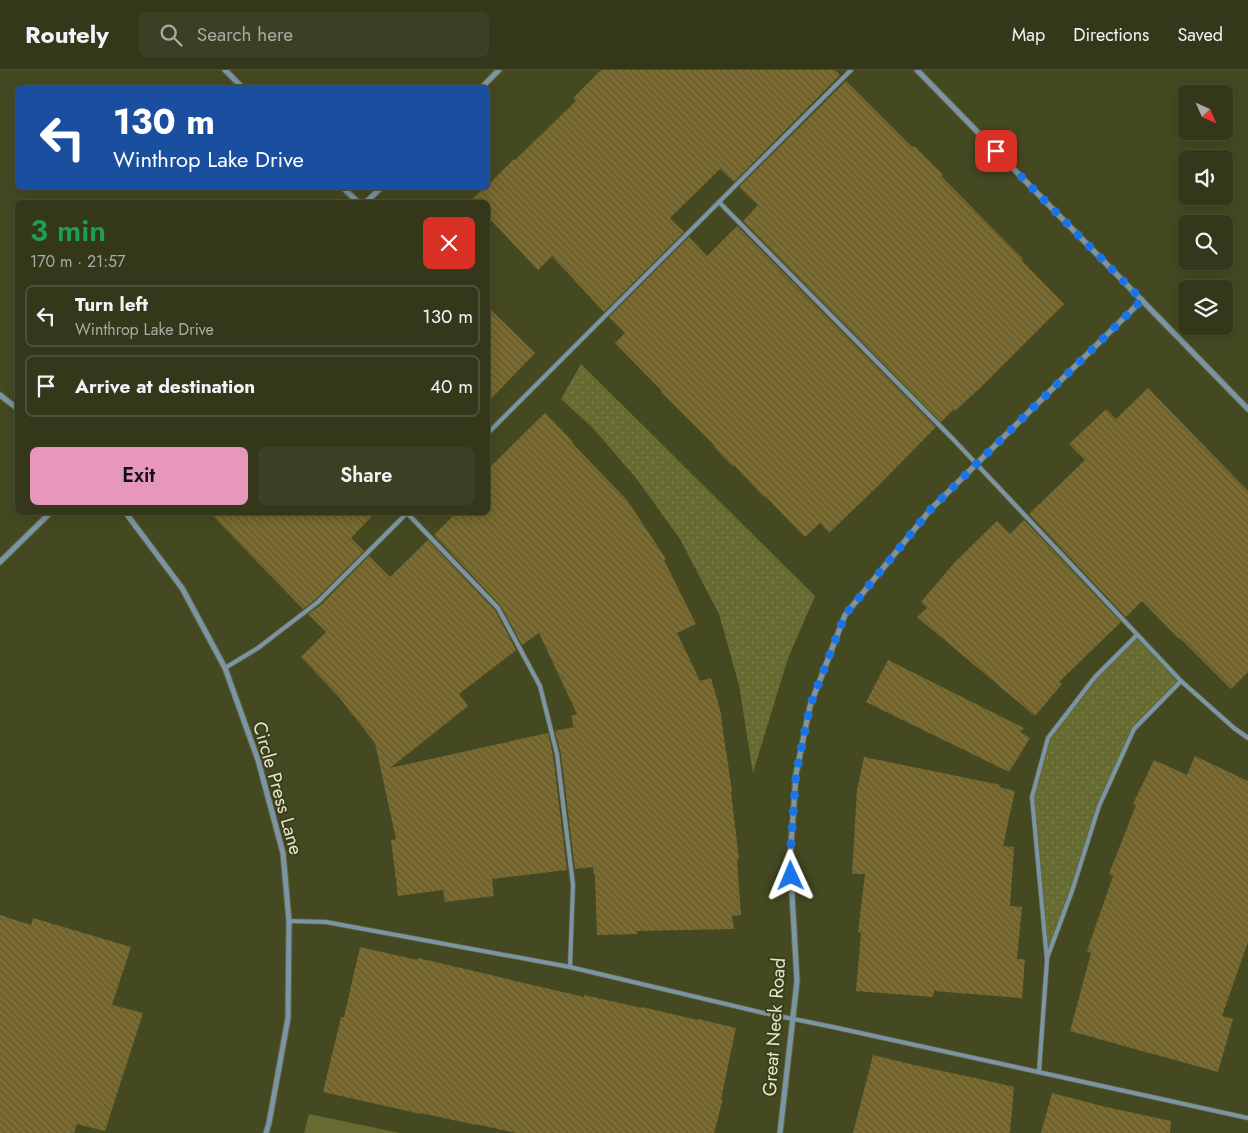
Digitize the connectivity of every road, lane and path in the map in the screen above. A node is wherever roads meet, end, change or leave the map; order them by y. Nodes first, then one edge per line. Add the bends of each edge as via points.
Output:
1 (225, 70) edge
2 (499, 70) edge
3 (850, 70) edge
4 (917, 70) edge
5 (240, 85) edge
6 (484, 85) edge
7 (345, 190) edge
8 (379, 190) edge
9 (356, 200) edge
10 (368, 200) edge
11 (719, 202) junction
12 (1142, 300) junction
13 (0, 395) edge
14 (15, 407) edge
15 (1248, 409) edge
16 (490, 431) edge
17 (976, 464) junction
18 (48, 515) edge
19 (127, 515) edge
20 (406, 515) edge
21 (410, 515) edge
22 (0, 562) edge
23 (1137, 635) junction
24 (225, 668) junction
25 (1181, 681) junction
26 (1248, 738) edge
27 (289, 921) junction
28 (1046, 960) junction
29 (570, 967) junction
30 (792, 1019) junction
31 (1039, 1072) junction
32 (1248, 1118) edge
33 (266, 1133) edge
34 (780, 1133) edge

1 - 5 street
2 - 6 street
3 - 11 lane
4 - 12 street
7 - 9 street
8 - 10 street
11 - 16 lane
11 - 17 lane
12 - 15 street
12 - 17 street, Great Neck Road
13 - 14 street
17 - 23 lane
17 - 30 street, Great Neck Road via 931,509 845,615 810,706 796,774 790,858 797,981
18 - 22 street
19 - 24 street, Circle Press Lane via 182,588
20 - 24 lane via 318,602 258,648
21 - 29 lane via 498,608 540,686 557,754 573,886
23 - 25 lane
23 - 28 lane via 1095,677 1048,738 1032,797
24 - 27 street, Circle Press Lane via 258,760 283,853
25 - 26 lane
25 - 28 lane via 1134,729 1099,806
27 - 29 lane via 326,922
27 - 33 street, Circle Press Lane via 288,1018
28 - 31 lane
29 - 30 lane
30 - 31 lane
30 - 34 street, Great Neck Road
31 - 32 lane

